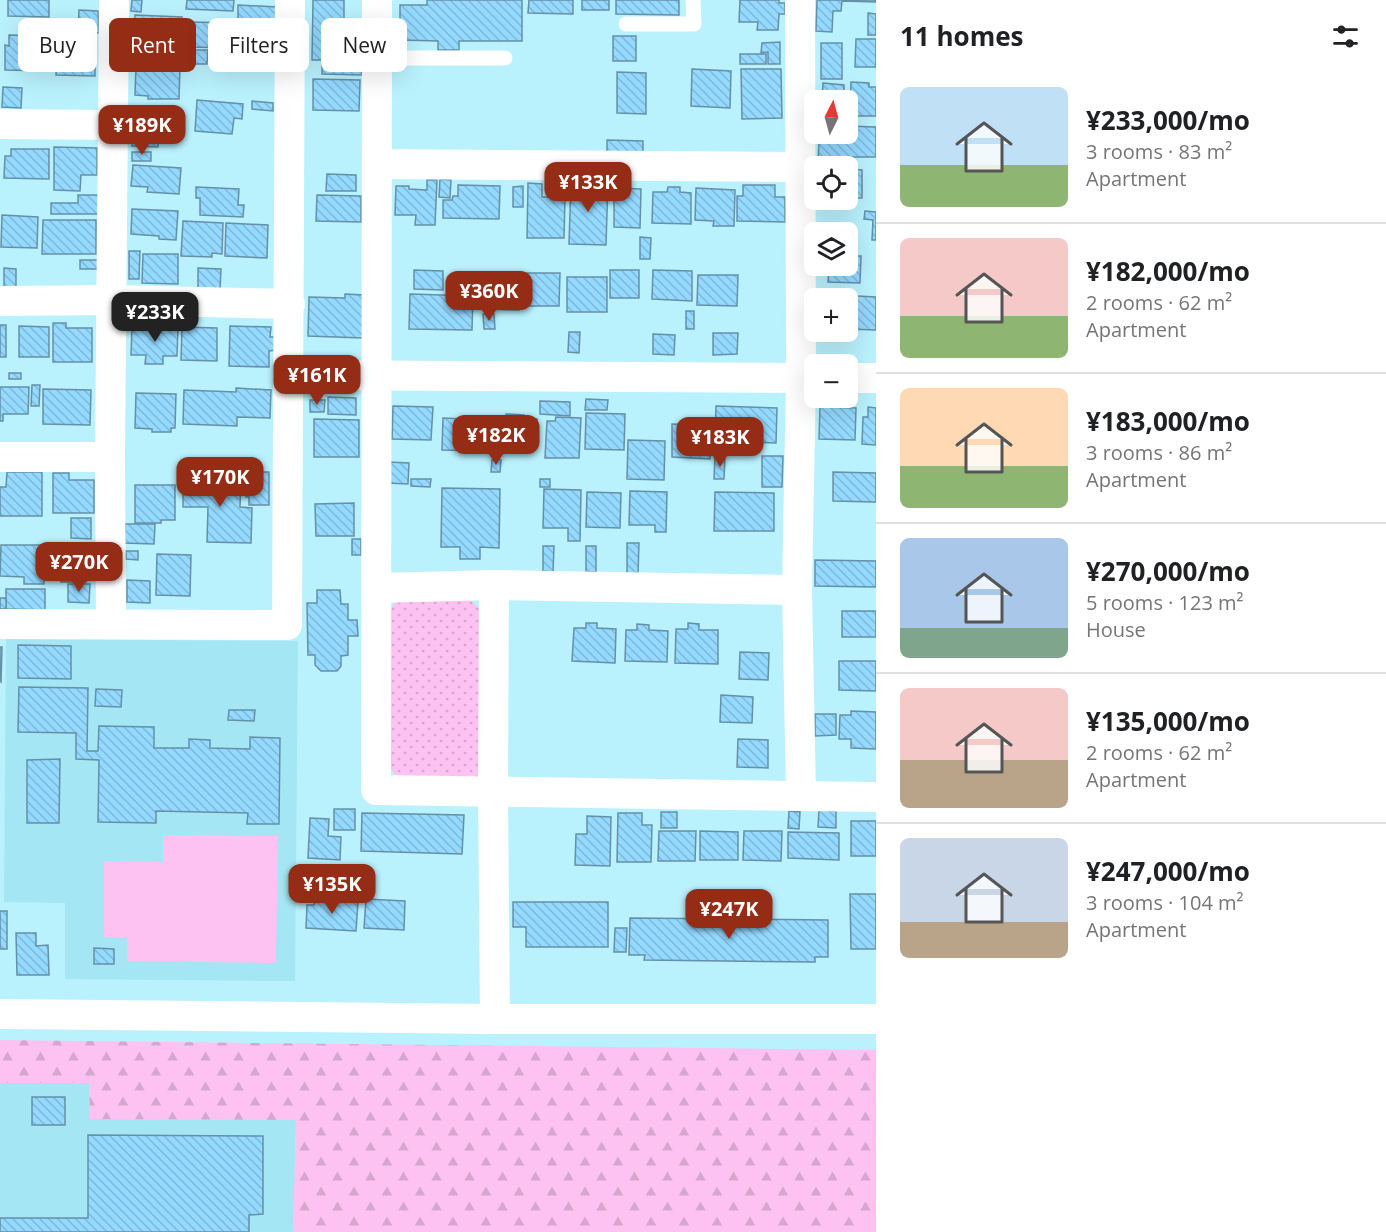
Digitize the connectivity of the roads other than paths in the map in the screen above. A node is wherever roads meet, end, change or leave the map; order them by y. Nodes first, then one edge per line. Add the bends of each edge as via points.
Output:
1 (114, 0) edge
2 (290, 0) edge
3 (377, 0) edge
4 (693, 0) edge
5 (800, 0) edge
6 (377, 18) edge
7 (626, 24) dead end
8 (407, 58) edge
9 (505, 58) dead end
10 (377, 72) edge
11 (0, 124) edge
12 (112, 125) junction
13 (377, 164) junction
14 (802, 167) junction
15 (111, 300) junction
16 (0, 301) edge
17 (290, 304) junction
18 (807, 354) edge
19 (288, 375) junction
20 (377, 376) junction
21 (804, 378) edge
22 (858, 378) edge
23 (876, 378) edge
24 (806, 408) edge
25 (0, 457) edge
26 (110, 457) junction
27 (494, 585) junction
28 (377, 588) junction
29 (797, 590) junction
30 (0, 624) edge
31 (111, 624) junction
32 (493, 792) junction
33 (801, 795) junction
34 (876, 797) edge
35 (0, 1014) edge
36 (495, 1019) junction
37 (876, 1019) edge

1 - 12 street
2 - 17 street
3 - 6 street
4 - 7 lane via 694,24
5 - 14 street
8 - 9 lane
10 - 13 street
11 - 12 street
12 - 15 street
13 - 14 street
13 - 20 street
14 - 18 street
15 - 16 street
15 - 17 street
15 - 26 street
17 - 19 street
19 - 20 street
19 - 31 street via 287,625
20 - 21 street
20 - 28 street
22 - 23 street
24 - 29 street
25 - 26 street
26 - 31 street
27 - 28 street
27 - 29 street
27 - 32 street
28 - 32 street via 376,790
29 - 33 street
30 - 31 street
32 - 33 street
32 - 36 street
33 - 34 street
35 - 36 street
36 - 37 street

